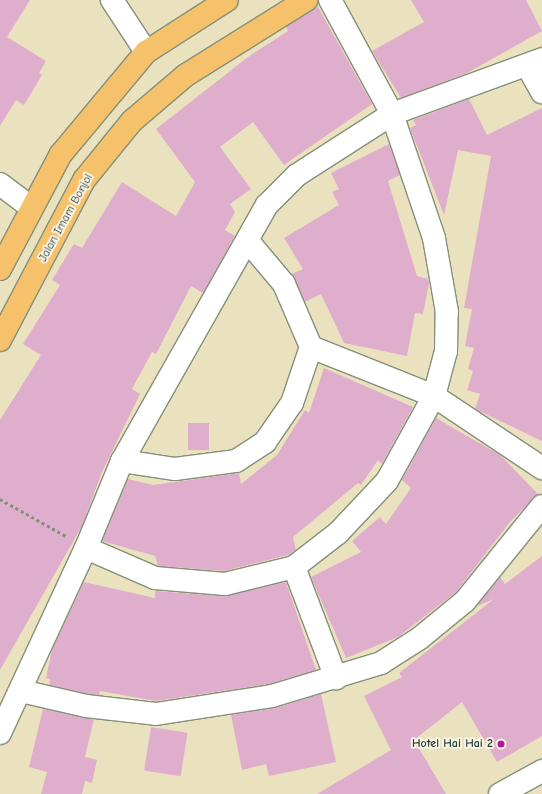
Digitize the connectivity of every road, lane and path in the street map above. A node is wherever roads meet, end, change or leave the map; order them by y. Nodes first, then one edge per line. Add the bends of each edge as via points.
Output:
1 (112, 0) edge
2 (227, 0) edge
3 (306, 0) edge
4 (330, 0) edge
5 (146, 52) junction
6 (535, 63) edge
7 (542, 92) edge
8 (392, 114) junction
9 (0, 184) edge
10 (31, 207) junction
11 (247, 240) junction
12 (0, 269) edge
13 (0, 340) edge
14 (311, 347) junction
15 (434, 396) junction
16 (122, 461) junction
17 (542, 468) edge
18 (0, 499) edge
19 (542, 506) edge
20 (86, 548) junction
21 (294, 567) junction
22 (336, 678) junction
23 (21, 691) junction
24 (0, 733) edge
25 (542, 771) edge
26 (500, 794) edge

1 - 5 street
2 - 5 main road
3 - 13 main road, Jalan Imam Bonjol via 186,75 132,121 84,180
4 - 8 street
5 - 10 main road via 61,154
6 - 7 street
6 - 8 street
8 - 11 street via 297,175 267,205
8 - 15 street via 434,238 447,312 446,350
9 - 10 street
10 - 12 main road
11 - 14 street via 284,284
11 - 16 street
14 - 15 street
14 - 16 street via 292,403 266,442 236,461 175,469
15 - 17 street
15 - 21 street via 387,481 338,533
16 - 20 street
18 - 20 path
19 - 22 street via 464,601 431,629 381,664
20 - 21 street via 155,578 225,584
20 - 23 street
21 - 22 street
22 - 23 street via 272,696 156,714 86,706
23 - 24 street
25 - 26 street

